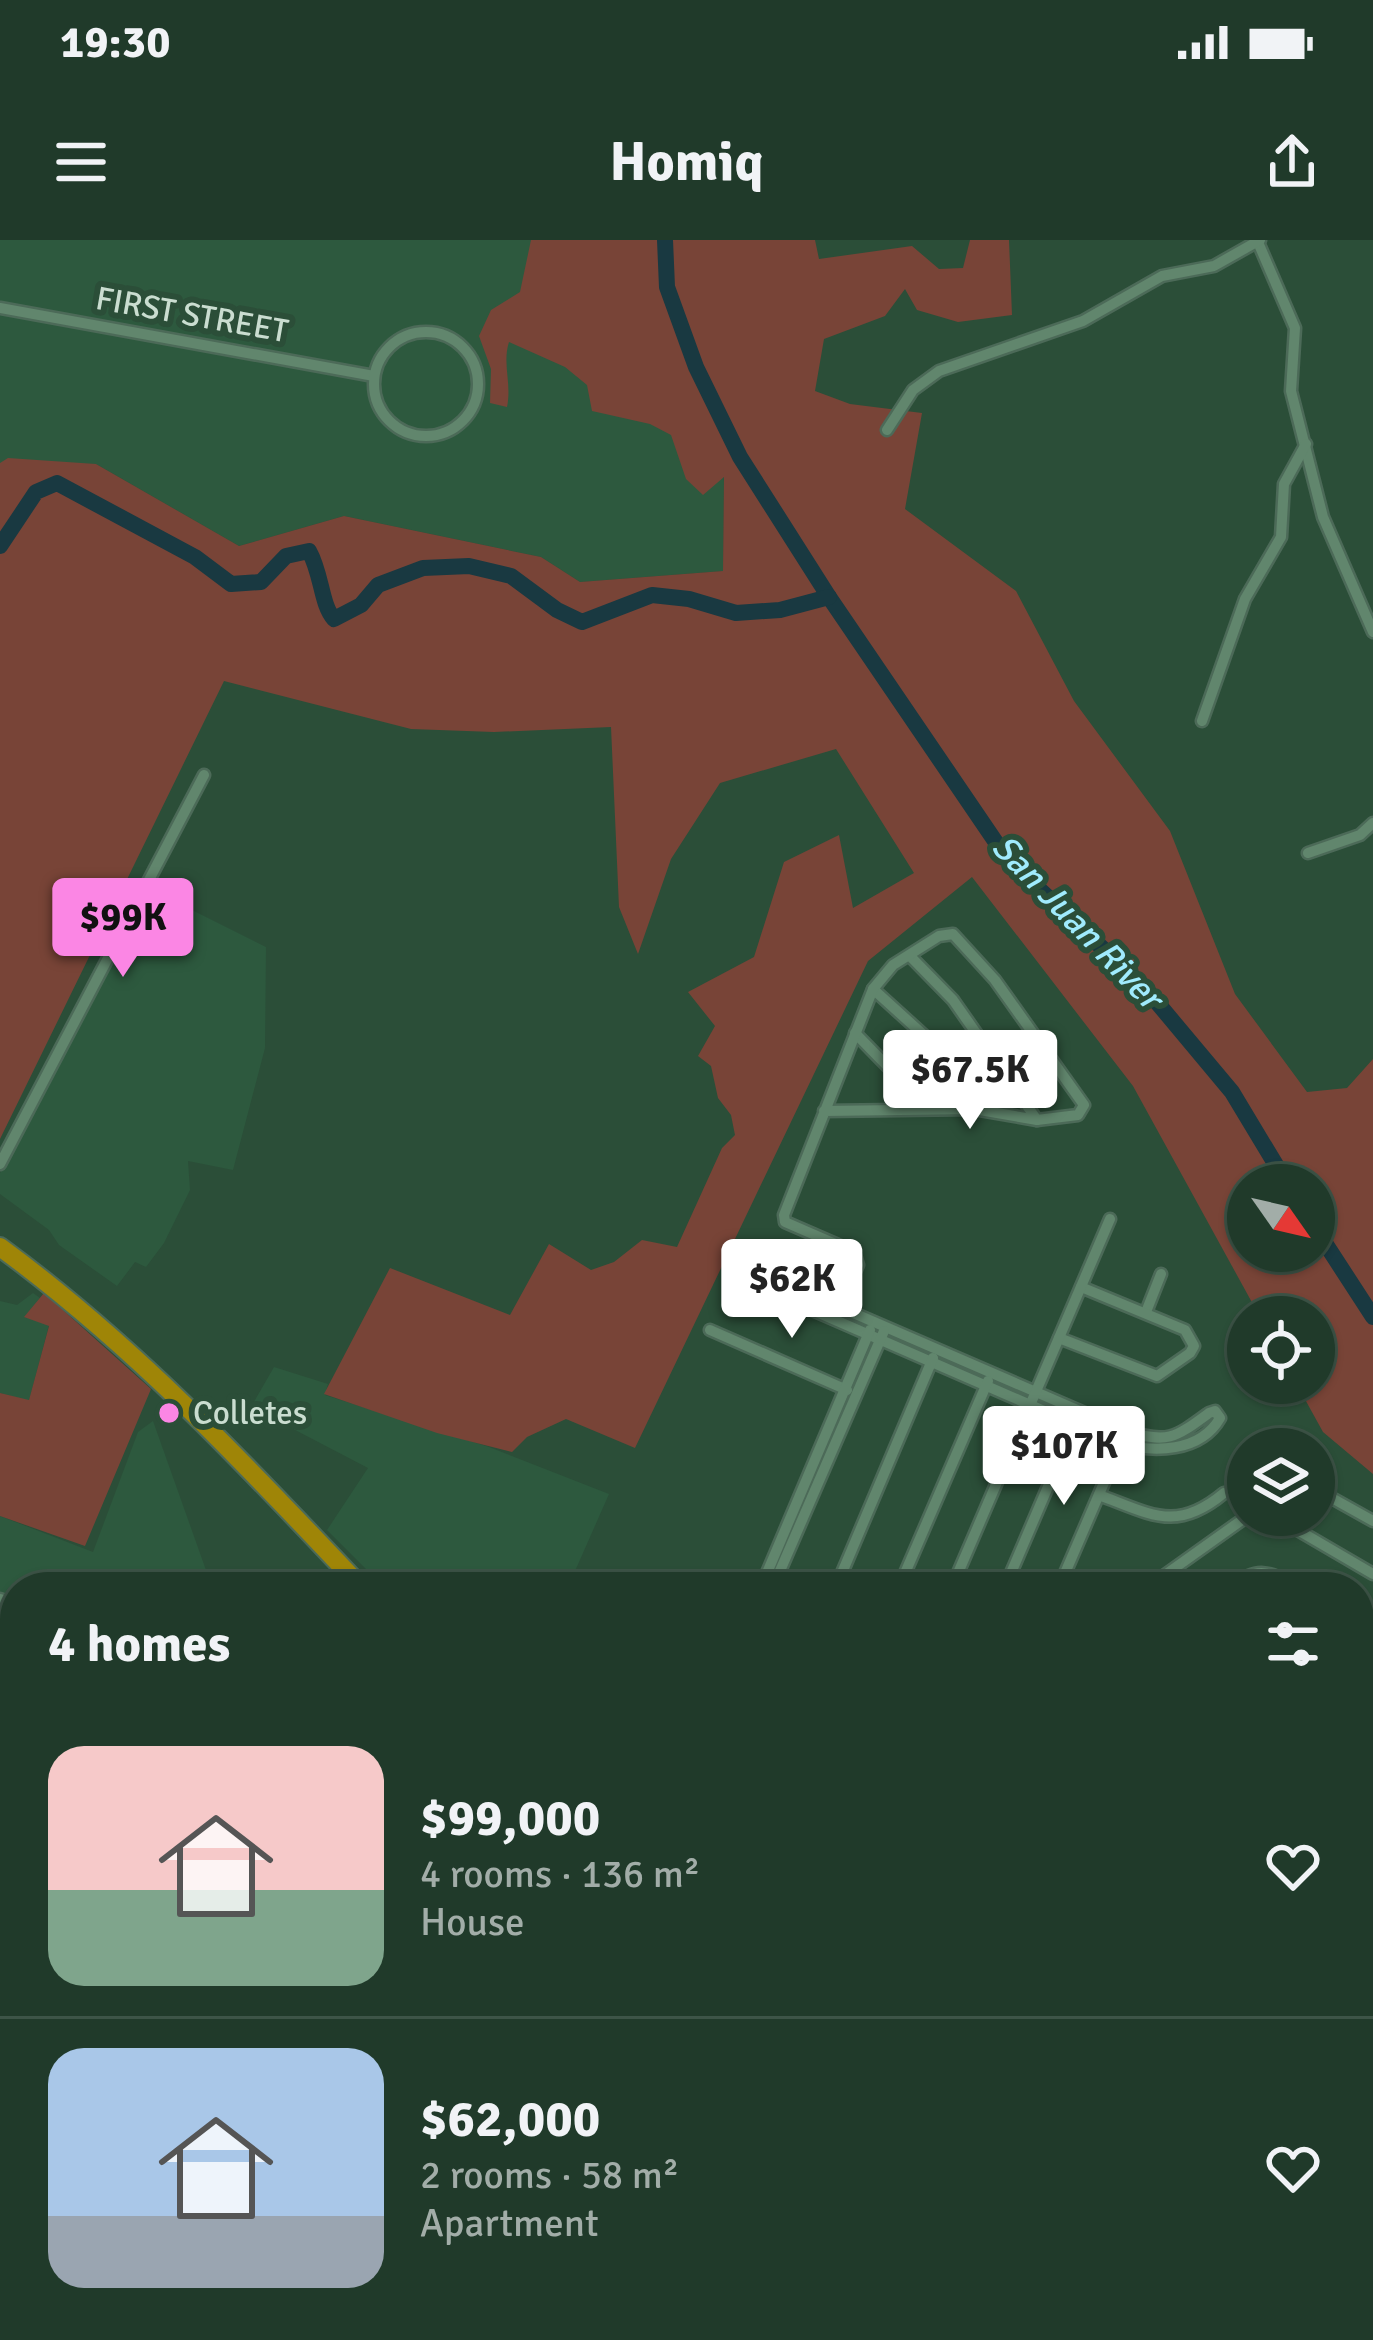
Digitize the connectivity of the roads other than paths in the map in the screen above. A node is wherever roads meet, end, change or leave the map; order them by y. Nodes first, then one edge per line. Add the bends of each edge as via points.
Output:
1 (1259, 241) edge
2 (0, 308) edge
3 (374, 376) junction
4 (887, 430) dead end
5 (1306, 444) junction
6 (1373, 632) edge
7 (1202, 721) dead end
8 (204, 775) dead end
9 (1373, 823) edge
10 (1308, 853) dead end
11 (910, 956) junction
12 (873, 989) junction
13 (855, 1033) junction
14 (915, 1108) junction
15 (974, 1109) junction
16 (824, 1111) junction
17 (1037, 1120) junction
18 (0, 1164) edge
19 (1110, 1219) dead end
20 (0, 1246) edge
21 (1161, 1274) dead end
22 (1081, 1287) junction
23 (837, 1312) junction
24 (1146, 1312) junction
25 (877, 1329) junction
26 (710, 1330) dead end
27 (1059, 1338) junction
28 (934, 1355) junction
29 (989, 1379) junction
30 (850, 1391) junction
31 (1033, 1398) junction
32 (1078, 1418) junction
33 (1126, 1431) junction
34 (1120, 1444) junction
35 (1224, 1493) dead end
36 (1099, 1495) junction
37 (1335, 1500) edge
38 (1373, 1521) edge
39 (1227, 1531) edge
40 (1308, 1536) edge
41 (346, 1572) edge
42 (768, 1572) edge
43 (779, 1572) edge
44 (842, 1572) edge
45 (905, 1572) edge
46 (958, 1572) edge
47 (1011, 1572) edge
48 (1066, 1572) edge
49 (1169, 1572) edge
50 (1370, 1572) edge

1 - 4 street via 1214,266 1162,276 1083,321 939,371 913,389
1 - 5 street via 1295,328 1290,376
2 - 3 street, FIRST STREET
3 - 3 street via 376,404 392,425 427,437 462,423 479,385 460,343 440,333 397,340
5 - 6 street via 1323,517
5 - 7 street via 1284,484 1281,537 1245,599
8 - 18 street
9 - 10 street
11 - 12 street
11 - 17 street via 952,1000
11 - 17 street via 952,934 994,980 1084,1106 1078,1115
12 - 13 street
12 - 15 street via 927,1038
13 - 14 street
13 - 16 street
14 - 15 street
14 - 16 street
15 - 17 street
16 - 23 street via 784,1215 854,1252 858,1265
19 - 22 street
20 - 41 highway via 145,1364
21 - 24 street
22 - 24 street
22 - 27 street
23 - 23 street via 740,1264 732,1266 734,1276
23 - 25 street
24 - 27 street via 1192,1337 1190,1353 1162,1375
25 - 28 street
25 - 30 street
26 - 30 street
27 - 31 street
28 - 29 street
28 - 44 street
29 - 31 street
29 - 45 street
30 - 42 street
30 - 43 street
31 - 32 street
31 - 46 street
32 - 33 street
32 - 34 street
32 - 47 street
33 - 34 street
33 - 34 street via 1175,1438 1219,1413 1216,1426 1178,1448
34 - 36 street
35 - 36 street via 1174,1518
36 - 48 street
37 - 38 street
39 - 49 street
40 - 50 street

